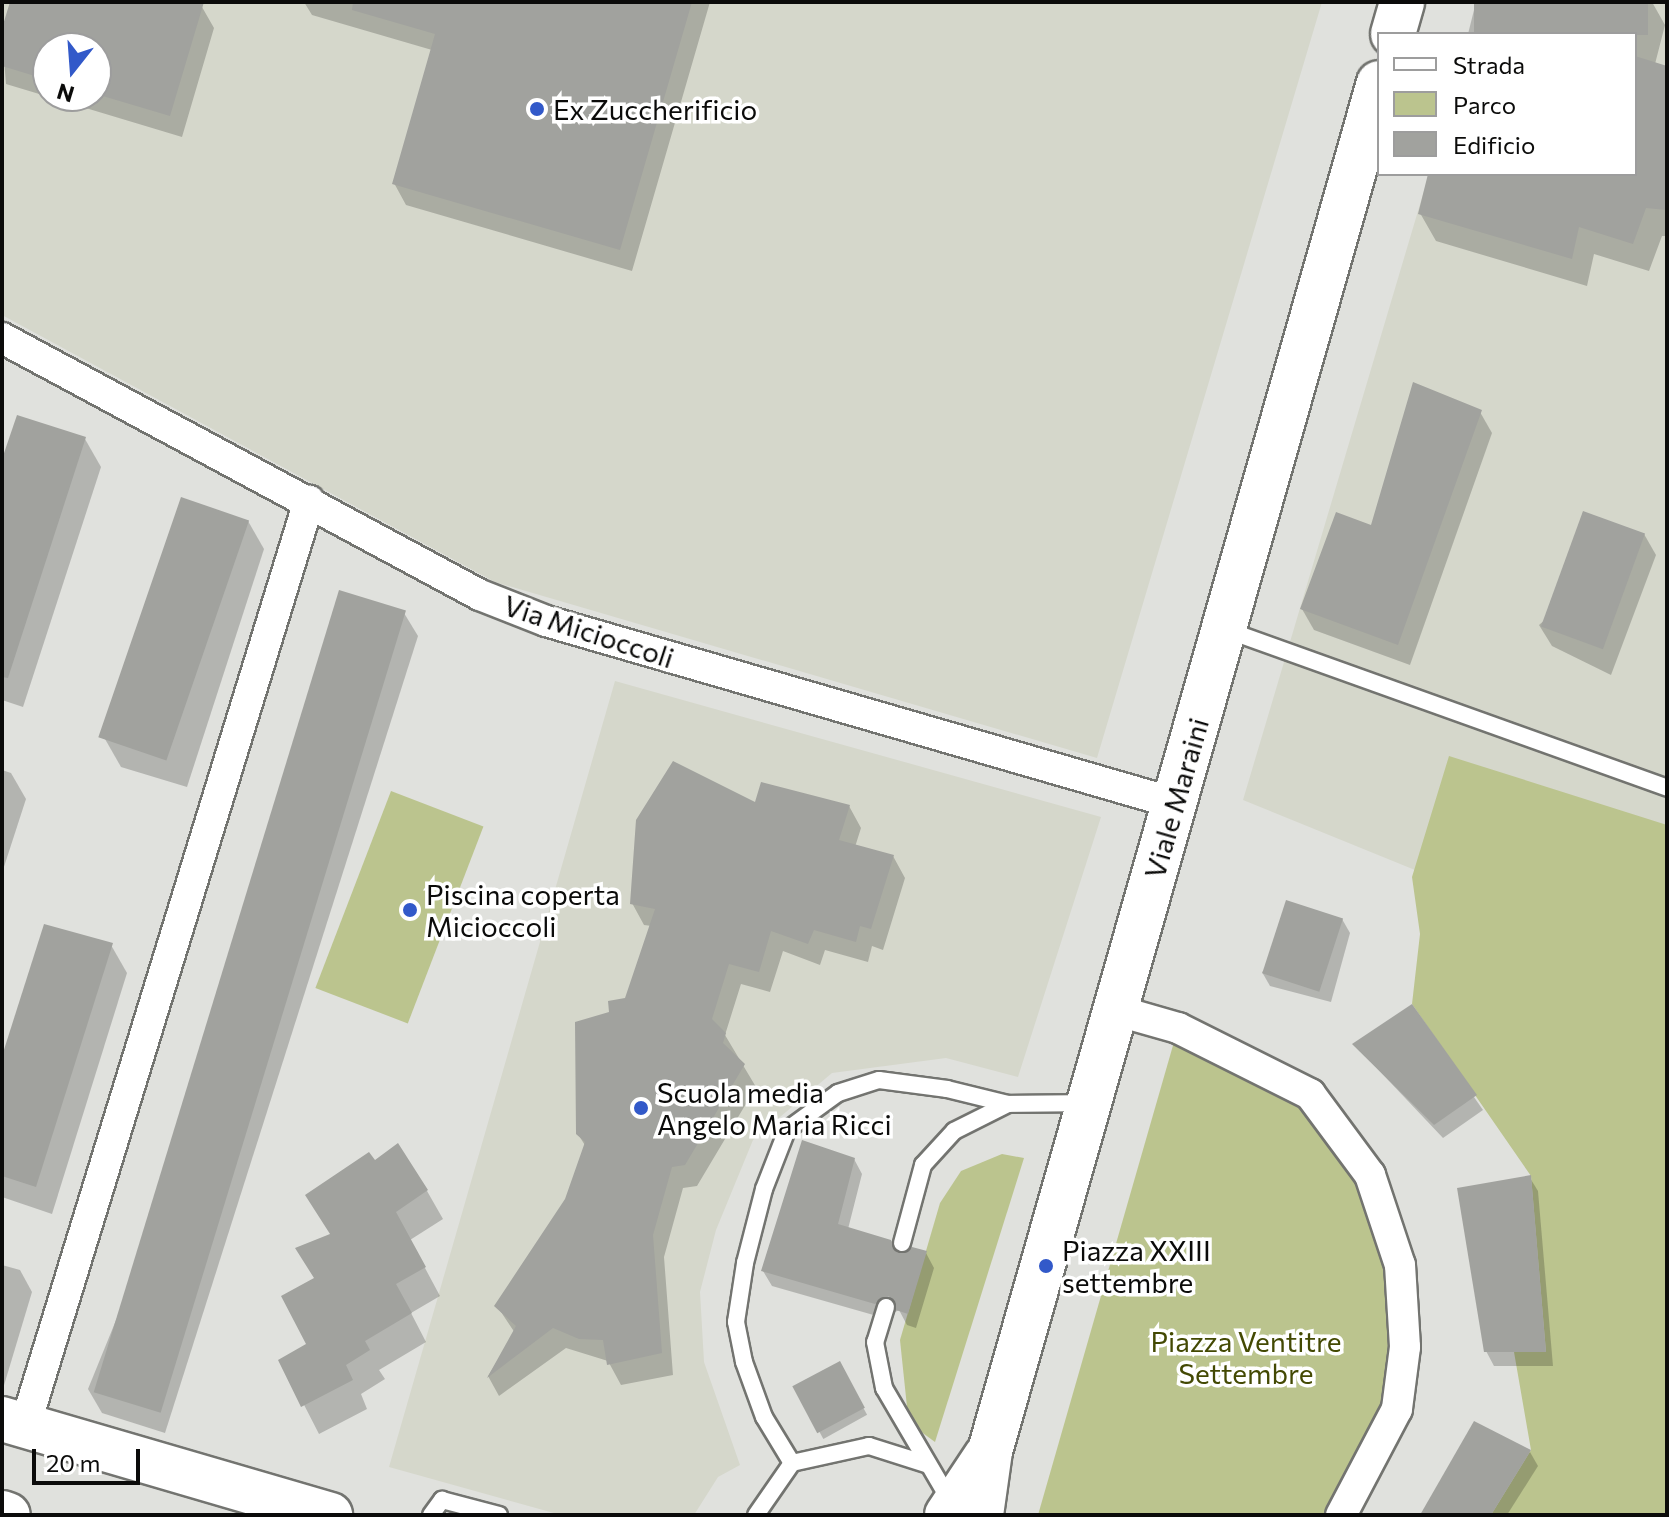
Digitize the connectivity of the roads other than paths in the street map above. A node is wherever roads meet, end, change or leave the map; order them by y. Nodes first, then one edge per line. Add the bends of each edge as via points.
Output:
1 (1402, 2) edge
2 (1394, 32) edge
3 (1377, 90) edge
4 (2, 338) edge
5 (309, 501) junction
6 (1224, 629) junction
7 (1667, 788) edge
8 (1174, 803) junction
9 (1115, 1010) junction
10 (1089, 1103) junction
11 (1008, 1104) junction
12 (902, 1243) dead end
13 (886, 1307) dead end
14 (13, 1422) edge
15 (792, 1463) junction
16 (926, 1464) junction
17 (952, 1512) edge
18 (2, 1513) edge
19 (8, 1515) edge
20 (330, 1515) edge
21 (431, 1515) edge
22 (499, 1515) edge
23 (756, 1515) edge
24 (1341, 1515) edge

1 - 2 main road
3 - 6 main road, Viale Maraini
4 - 5 street, Via Micioccoli
5 - 8 street, Via Micioccoli via 480,595 546,621
5 - 14 street
6 - 7 lane
6 - 8 main road, Viale Maraini
8 - 9 main road, Viale Maraini
9 - 10 main road, Viale Maraini
9 - 24 street via 1178,1028 1310,1094 1370,1175 1400,1265 1405,1347 1397,1409
10 - 11 lane
10 - 17 main road, Viale Maraini via 990,1451
11 - 12 lane via 954,1131 923,1165
11 - 15 lane via 879,1080 838,1093 787,1130 764,1189 736,1322 764,1417
13 - 16 lane via 875,1342 884,1388
14 - 20 main road
15 - 16 lane via 869,1446
15 - 23 lane
16 - 17 lane
18 - 19 main road
21 - 22 lane via 442,1500

